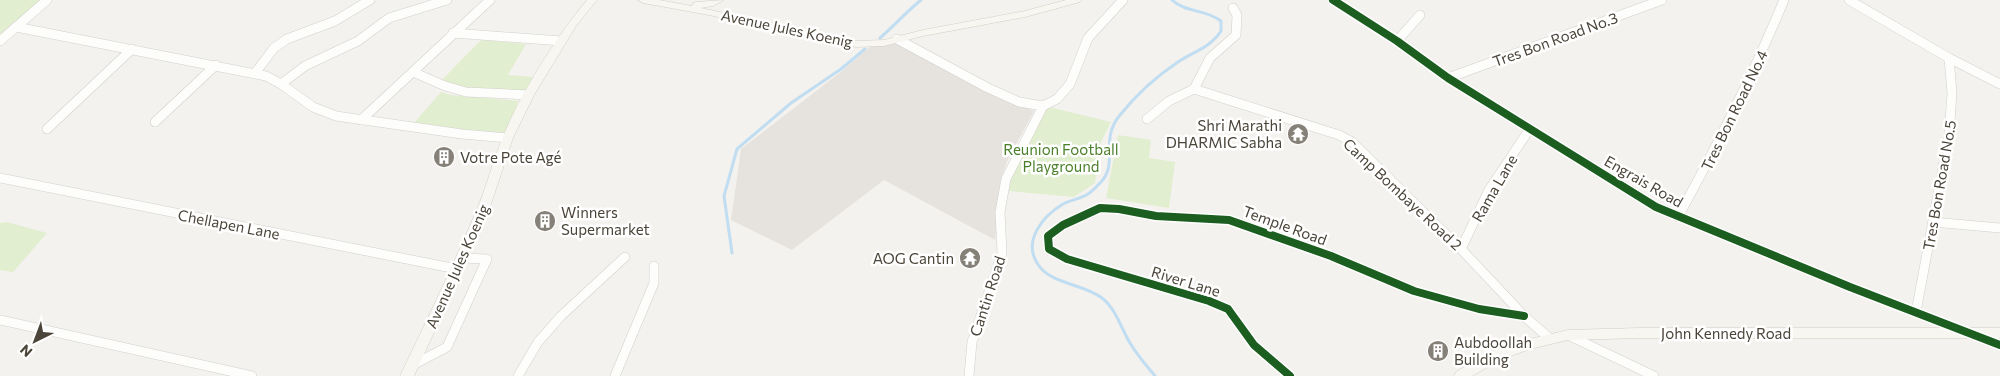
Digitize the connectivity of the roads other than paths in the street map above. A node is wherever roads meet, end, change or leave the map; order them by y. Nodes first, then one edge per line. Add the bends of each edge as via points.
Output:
1 (47, 0) edge
2 (370, 0) edge
3 (447, 0) edge
4 (490, 0) edge
5 (592, 0) edge
6 (643, 0) edge
7 (726, 0) edge
8 (1077, 0) edge
9 (1122, 0) edge
10 (1333, 0) edge
11 (1662, 0) edge
12 (1784, 0) edge
13 (1849, 0) edge
14 (715, 7) edge
15 (1233, 8) dead end
16 (1420, 16) dead end
17 (16, 27) junction
18 (453, 34) junction
19 (897, 39) junction
20 (0, 40) edge
21 (561, 41) junction
22 (1397, 41) junction
23 (132, 49) junction
24 (1948, 58) junction
25 (216, 65) junction
26 (413, 72) junction
27 (255, 73) junction
28 (1448, 78) junction
29 (281, 84) junction
30 (2000, 84) edge
31 (1194, 89) junction
32 (529, 95) junction
33 (1043, 106) junction
34 (1147, 119) dead end
35 (361, 120) junction
36 (155, 122) dead end
37 (47, 129) dead end
38 (1529, 130) junction
39 (508, 138) junction
40 (0, 178) edge
41 (1678, 217) junction
42 (1933, 222) junction
43 (2000, 228) edge
44 (1049, 249) joint
45 (1461, 249) junction
46 (625, 256) dead end
47 (462, 258) junction
48 (654, 266) dead end
49 (457, 269) junction
50 (1916, 312) junction
51 (1524, 316) junction
52 (0, 320) edge
53 (1969, 333) junction
54 (2000, 333) edge
55 (1568, 335) junction
56 (1550, 338) junction
57 (2000, 345) edge
58 (409, 371) edge
59 (252, 376) edge
60 (518, 376) edge
61 (615, 376) edge
62 (968, 376) edge
63 (1290, 376) edge
64 (1461, 376) edge
65 (1654, 376) edge

1 - 17 street
2 - 27 street via 335,21 287,39 274,48
3 - 29 street via 389,18 358,41 305,66
4 - 18 street
5 - 21 street, Avenue Jules Koenig
6 - 14 street, Avenue Jules Koenig
7 - 14 street
8 - 19 street, Avenue Jules Koenig via 1026,14
9 - 33 street via 1088,38 1070,84 1057,99
10 - 22 street, Engrais Road
11 - 28 street, Tres Bon Road No.3
12 - 41 street, Tres Bon Road No.4 via 1721,139
13 - 24 street
14 - 19 street, Avenue Jules Koenig via 842,42 870,43
15 - 31 street via 1237,15 1236,35 1210,58
16 - 22 street
17 - 20 street
17 - 23 street
18 - 21 street
18 - 26 street
19 - 33 street via 988,88 1019,102
21 - 32 street, Avenue Jules Koenig
22 - 28 street, Engrais Road
23 - 25 street
23 - 37 street
24 - 30 street
24 - 42 street, Tres Bon Road No.5 via 1952,93 1949,135
25 - 27 street
25 - 36 street
26 - 32 street via 466,92
26 - 35 street
27 - 29 street
28 - 38 street, Engrais Road
29 - 35 street via 313,107 336,116
31 - 34 street via 1181,92
31 - 45 street, Camp Bombaye Road 2 via 1313,126 1352,142
32 - 39 street, Avenue Jules Koenig
33 - 62 street, Cantin Road via 1006,179 1000,212 1002,252 972,342
35 - 39 street
38 - 41 street, Engrais Road
38 - 45 street, Rama Lane via 1489,190
39 - 47 street, Avenue Jules Koenig
40 - 49 street, Chellapen Lane
41 - 50 street, Engrais Road
42 - 43 street
42 - 50 street, Tres Bon Road No.5
44 - 51 street, Temple Road via 1048,236 1063,225 1100,208 1156,216 1229,220 1443,301
44 - 63 street, River Lane via 1067,258 1228,309 1254,345
45 - 51 street, Camp Bombaye Road 2
46 - 60 street via 561,316 538,342
47 - 49 street, Avenue Jules Koenig
47 - 58 street via 487,259 447,347
48 - 61 street via 654,283
49 - 58 street, Avenue Jules Koenig
50 - 53 street, Engrais Road
51 - 56 street, Camp Bombaye Road 2
52 - 59 street
53 - 54 street, John Kennedy Road
53 - 55 street, John Kennedy Road
53 - 57 street, Engrais Road
55 - 56 street, John Kennedy Road
55 - 65 street
56 - 64 street, John Kennedy Road via 1495,356

